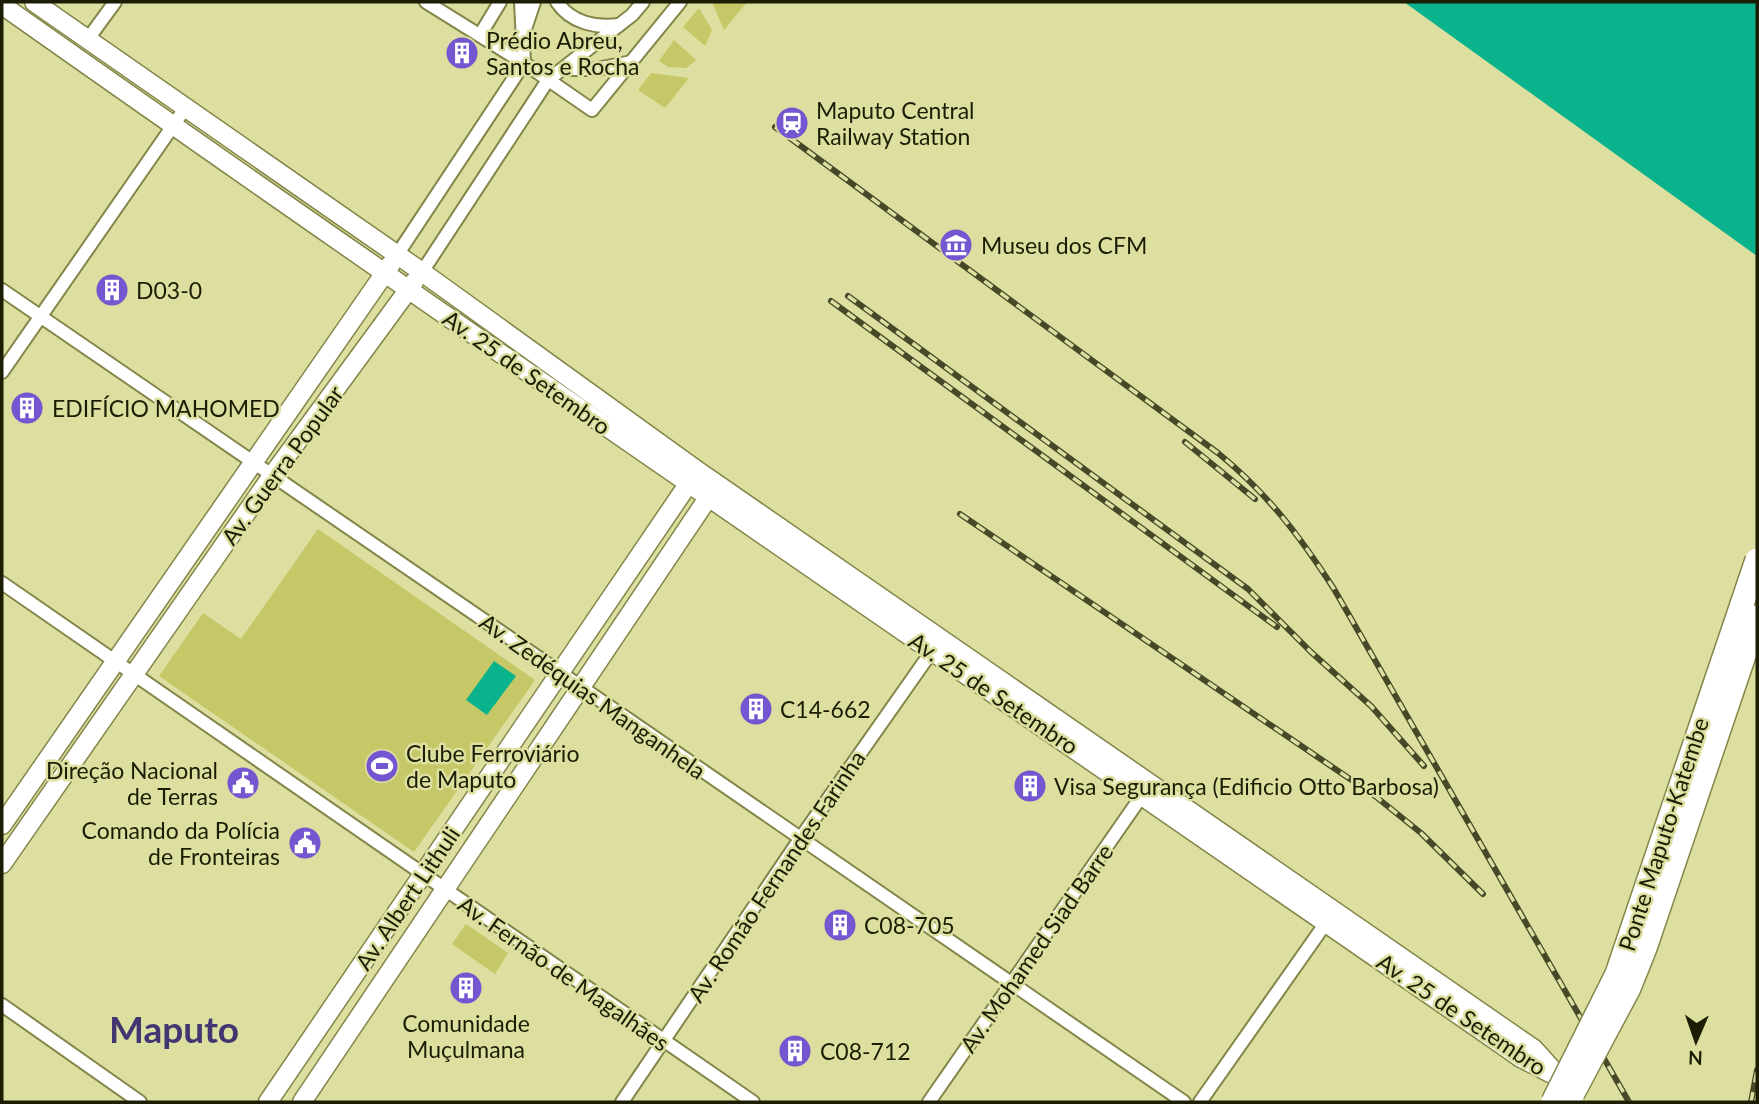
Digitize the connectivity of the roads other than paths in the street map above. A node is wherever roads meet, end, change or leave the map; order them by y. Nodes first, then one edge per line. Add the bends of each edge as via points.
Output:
1 (34, 2) edge
2 (115, 2) edge
3 (426, 2) edge
4 (500, 2) edge
5 (521, 2) edge
6 (534, 2) edge
7 (557, 2) edge
8 (643, 2) edge
9 (680, 2) edge
10 (2, 5) edge
11 (620, 24) junction
12 (480, 35) junction
13 (522, 36) junction
14 (88, 39) junction
15 (632, 62) junction
16 (524, 63) junction
17 (564, 69) junction
18 (548, 80) junction
19 (186, 107) junction
20 (173, 125) junction
21 (397, 255) junction
22 (422, 272) junction
23 (385, 273) junction
24 (409, 289) junction
25 (2, 290) edge
26 (41, 317) junction
27 (2, 372) edge
28 (255, 460) junction
29 (274, 473) junction
30 (693, 478) junction
31 (713, 491) junction
32 (1757, 559) edge
33 (2, 583) edge
34 (1757, 617) edge
35 (932, 651) junction
36 (114, 662) junction
37 (559, 673) junction
38 (133, 674) junction
39 (582, 689) junction
40 (1143, 794) junction
41 (2, 825) edge
42 (800, 839) junction
43 (2, 864) edge
44 (422, 875) junction
45 (444, 890) junction
46 (1330, 917) junction
47 (1012, 984) junction
48 (2, 1005) edge
49 (663, 1042) junction
50 (139, 1102) edge
51 (268, 1102) edge
52 (302, 1102) edge
53 (622, 1102) edge
54 (753, 1102) edge
55 (929, 1102) edge
56 (1184, 1102) edge
57 (1200, 1102) edge
58 (1553, 1102) edge
59 (1568, 1102) edge
60 (1579, 1102) edge

1 - 14 main road, Av. 25 de Setembro
2 - 14 street
3 - 12 street
4 - 12 street
5 - 13 street
6 - 13 street
7 - 11 street via 587,24
8 - 11 street, Av. Guerra Popular
9 - 15 street
10 - 20 main road, Av. 25 de Setembro
11 - 17 street, Av. Guerra Popular
12 - 16 street
13 - 16 street
14 - 19 main road, Av. 25 de Setembro
15 - 17 street
15 - 18 street via 592,110
16 - 18 street
16 - 21 street, Av. Guerra Popular
17 - 18 street, Av. Guerra Popular
18 - 22 street, Av. Guerra Popular
19 - 20 street
19 - 21 main road, Av. 25 de Setembro
20 - 23 main road, Av. 25 de Setembro
20 - 26 street
21 - 22 main road, Av. 25 de Setembro
21 - 23 main road, Av. Guerra Popular
22 - 24 main road, Av. Guerra Popular
22 - 30 main road, Av. 25 de Setembro
23 - 24 main road, Av. 25 de Setembro
23 - 28 main road, Av. Guerra Popular
24 - 29 main road, Av. Guerra Popular
24 - 30 main road, Av. 25 de Setembro
25 - 26 street, Av. Zedéquias Manganhela
26 - 27 street
26 - 28 street, Av. Zedéquias Manganhela
28 - 29 street, Av. Zedéquias Manganhela
28 - 36 main road, Av. Guerra Popular
29 - 37 street, Av. Zedéquias Manganhela
29 - 38 main road, Av. Guerra Popular
30 - 31 main road, Av. 25 de Setembro
30 - 37 main road, Av. Albert Lithuli
31 - 35 main road, Av. 25 de Setembro
31 - 39 main road, Av. Albert Lithuli
31 - 46 main road, Av. 25 de Setembro
32 - 58 highway, Ponte Maputo-Katembe, bridge via 1617,974
33 - 36 street
34 - 59 highway, Ponte Maputo-Katembe, bridge via 1645,948 1629,988
35 - 40 main road, Av. 25 de Setembro
35 - 42 street, Av. Romão Fernandes Farinha
36 - 38 street, Av. Fernão de Magalhães
36 - 41 main road, Av. Guerra Popular
37 - 39 street, Av. Zedéquias Manganhela
37 - 44 main road, Av. Albert Lithuli
38 - 43 main road, Av. Guerra Popular
38 - 44 street, Av. Fernão de Magalhães
39 - 42 street, Av. Zedéquias Manganhela
39 - 45 main road, Av. Albert Lithuli
40 - 46 main road, Av. 25 de Setembro
40 - 47 street, Av. Mohamed Siad Barre
42 - 47 street, Av. Zedéquias Manganhela
42 - 49 street, Av. Romão Fernandes Farinha
44 - 45 street, Av. Fernão de Magalhães
44 - 51 main road, Av. Albert Lithuli
45 - 49 street, Av. Fernão de Magalhães
45 - 52 main road, Av. Albert Lithuli
46 - 57 street
46 - 60 main road, Av. 25 de Setembro via 1521,1058 1560,1078
47 - 55 street, Av. Mohamed Siad Barre
47 - 56 street, Av. Zedéquias Manganhela
48 - 50 street
49 - 53 street, Av. Romão Fernandes Farinha
49 - 54 street, Av. Fernão de Magalhães

